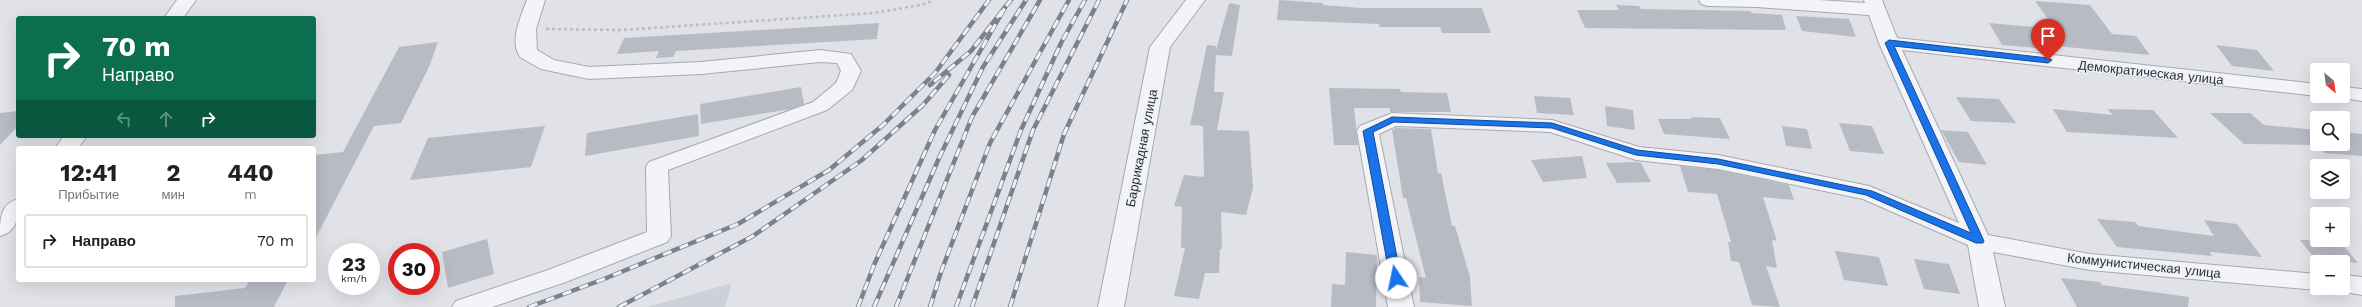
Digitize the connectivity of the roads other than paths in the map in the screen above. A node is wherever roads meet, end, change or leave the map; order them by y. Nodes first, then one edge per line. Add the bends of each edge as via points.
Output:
1 (188, 0) edge
2 (536, 0) edge
3 (1196, 0) edge
4 (1708, 0) edge
5 (1876, 5) edge
6 (175, 16) edge
7 (1889, 43) junction
8 (2310, 89) edge
9 (2350, 94) edge
10 (2362, 95) edge
11 (74, 138) edge
12 (68, 146) edge
13 (16, 208) edge
14 (0, 228) edge
15 (1979, 241) junction
16 (2310, 281) edge
17 (2350, 285) edge
18 (2362, 286) edge
19 (465, 307) edge
20 (1111, 307) edge
21 (1401, 307) edge
22 (1992, 307) edge

1 - 6 street
2 - 19 street via 526,29 528,53 548,65 588,72 701,68 820,56 844,58 851,71 845,86 820,106 657,167 659,236 557,276
3 - 20 street, Баррикадная улица via 1160,47
4 - 5 street
5 - 7 street
7 - 8 street, Демократическая улица
7 - 15 street
9 - 10 street
11 - 12 street
13 - 14 street
15 - 16 street, Коммунистическая улица via 2090,262
15 - 21 street, Коммунистическая улица via 1869,193 1718,162 1636,153 1552,126 1392,119 1368,131
15 - 22 street
17 - 18 street

